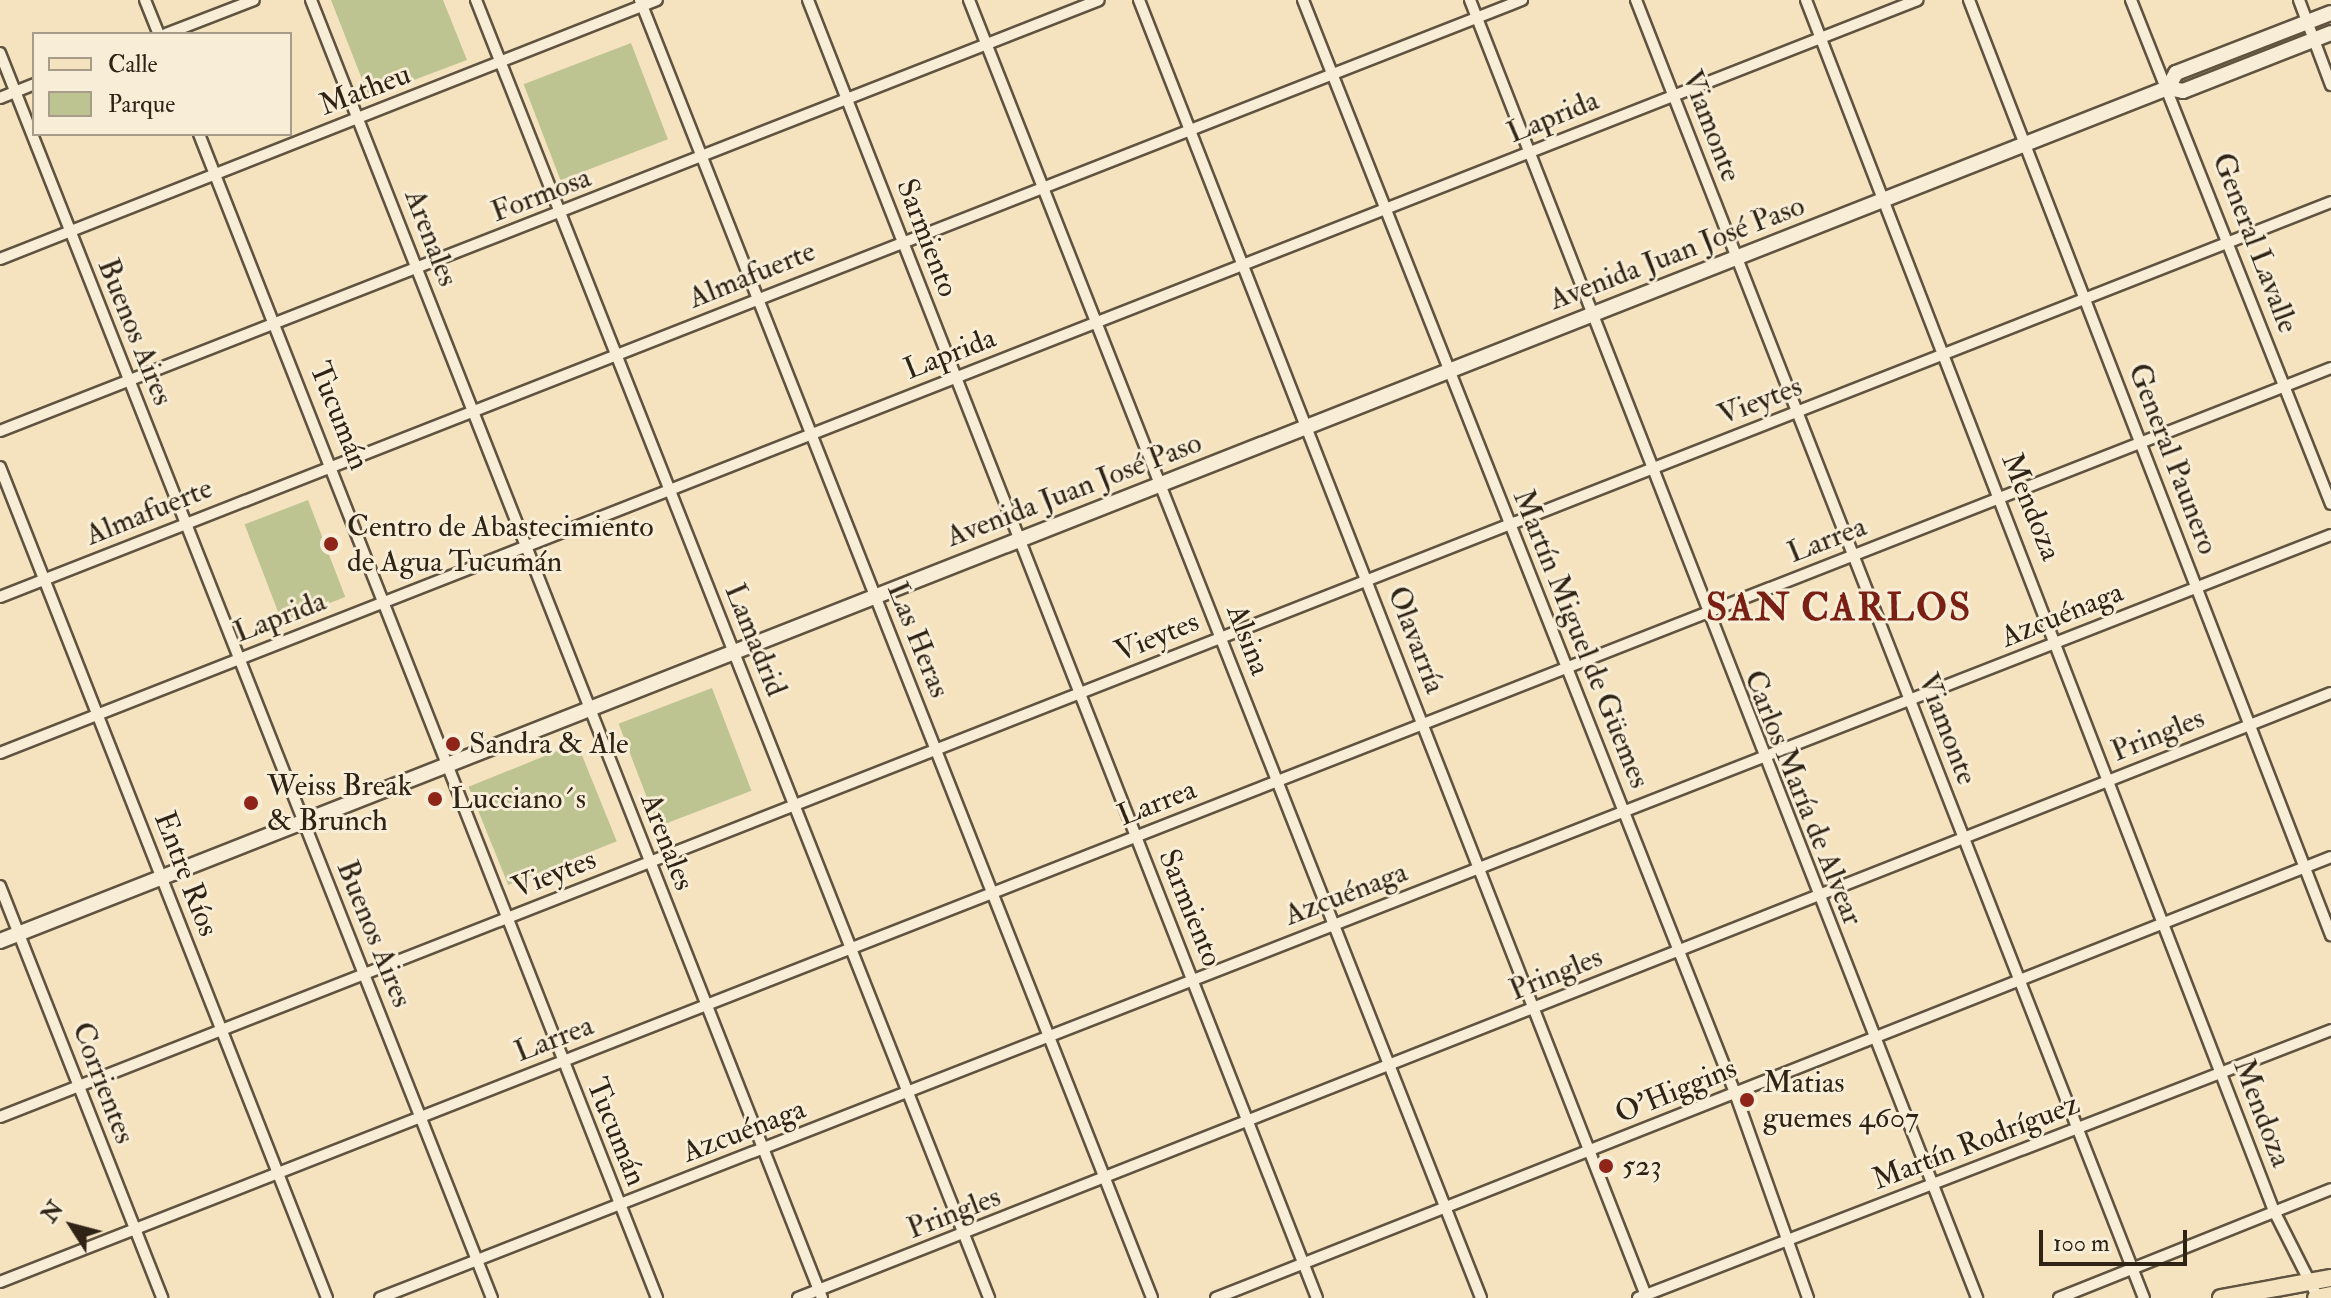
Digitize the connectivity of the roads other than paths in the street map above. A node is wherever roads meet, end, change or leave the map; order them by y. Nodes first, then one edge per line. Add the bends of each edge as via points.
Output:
1 (145, 0) edge
2 (254, 0) edge
3 (311, 0) edge
4 (476, 0) edge
5 (657, 0) edge
6 (808, 0) edge
7 (969, 0) edge
8 (1099, 0) edge
9 (1139, 0) edge
10 (1303, 0) edge
11 (1470, 0) edge
12 (1522, 0) edge
13 (1636, 0) edge
14 (1806, 0) edge
15 (1917, 0) edge
16 (1969, 0) edge
17 (2131, 0) edge
18 (2299, 0) edge
19 (641, 3) edge
20 (2331, 13) edge
21 (1477, 18) junction
22 (2307, 22) junction
23 (158, 32) edge
24 (171, 32) edge
25 (2331, 33) edge
26 (1821, 38) junction
27 (2314, 40) junction
28 (986, 44) junction
29 (0, 53) edge
30 (502, 65) junction
31 (1332, 74) junction
32 (32, 85) edge
33 (2331, 85) edge
34 (2168, 88) junction
35 (15, 91) junction
36 (1673, 95) junction
37 (0, 98) edge
38 (847, 99) junction
39 (358, 118) junction
40 (1191, 130) junction
41 (32, 135) edge
42 (33, 136) edge
43 (200, 136) edge
44 (2026, 144) junction
45 (1530, 152) junction
46 (701, 156) junction
47 (215, 174) junction
48 (1042, 187) junction
49 (1884, 199) junction
50 (2331, 202) edge
51 (1385, 209) junction
52 (561, 215) junction
53 (70, 232) junction
54 (903, 241) junction
55 (2229, 242) junction
56 (1737, 257) junction
57 (0, 259) edge
58 (1243, 264) junction
59 (416, 268) junction
60 (757, 297) junction
61 (2086, 299) junction
62 (1593, 314) junction
63 (276, 322) junction
64 (1095, 323) junction
65 (1945, 354) junction
66 (617, 356) junction
67 (2331, 368) edge
68 (1449, 370) junction
69 (956, 377) junction
70 (129, 381) junction
71 (2285, 387) junction
72 (472, 410) junction
73 (1797, 412) junction
74 (1307, 426) junction
75 (0, 431) edge
76 (811, 434) junction
77 (2141, 443) junction
78 (334, 465) junction
79 (0, 467) edge
80 (1649, 470) junction
81 (1160, 484) junction
82 (671, 492) junction
83 (2001, 498) junction
84 (2331, 504) edge
85 (185, 523) junction
86 (1510, 525) junction
87 (2331, 535) edge
88 (1020, 539) junction
89 (525, 546) junction
90 (1853, 556) junction
91 (44, 579) junction
92 (1368, 580) junction
93 (2197, 587) junction
94 (875, 596) junction
95 (0, 597) edge
96 (382, 603) junction
97 (1705, 614) junction
98 (1222, 637) junction
99 (2058, 642) junction
100 (734, 652) junction
101 (239, 659) junction
102 (1567, 668) junction
103 (1080, 693) junction
104 (2331, 693) edge
105 (1911, 701) junction
106 (589, 709) junction
107 (97, 714) junction
108 (1423, 724) junction
109 (2250, 725) junction
110 (936, 750) junction
111 (0, 753) edge
112 (1761, 758) junction
113 (444, 766) junction
114 (2112, 779) junction
115 (1277, 781) junction
116 (794, 805) junction
117 (1624, 811) junction
118 (304, 821) junction
119 (1136, 837) junction
120 (1965, 841) junction
121 (2331, 857) edge
122 (650, 862) junction
123 (1480, 867) junction
124 (2305, 868) junction
125 (161, 877) junction
126 (0, 886) edge
127 (992, 893) junction
128 (1817, 896) junction
129 (505, 919) junction
130 (1336, 923) junction
131 (2162, 925) junction
132 (19, 933) junction
133 (2331, 935) edge
134 (0, 941) edge
135 (850, 949) junction
136 (1679, 951) junction
137 (364, 974) junction
138 (1193, 979) junction
139 (2020, 980) junction
140 (706, 1005) junction
141 (1536, 1008) junction
142 (221, 1030) junction
143 (2331, 1030) edge
144 (1048, 1035) junction
145 (1873, 1039) junction
146 (561, 1062) junction
147 (1392, 1064) junction
148 (2221, 1073) junction
149 (79, 1086) junction
150 (1735, 1093) junction
151 (909, 1094) junction
152 (0, 1117) edge
153 (420, 1117) junction
154 (1249, 1121) junction
155 (2078, 1128) junction
156 (763, 1148) junction
157 (1591, 1150) junction
158 (277, 1173) junction
159 (1105, 1178) junction
160 (1930, 1185) junction
161 (2331, 1189) edge
162 (619, 1204) junction
163 (1447, 1208) junction
164 (2274, 1211) junction
165 (134, 1229) junction
166 (965, 1236) junction
167 (1787, 1240) junction
168 (478, 1260) junction
169 (1304, 1263) junction
170 (2133, 1269) junction
171 (2331, 1278) edge
172 (0, 1282) edge
173 (2304, 1283) junction
174 (821, 1294) edge
175 (2331, 1295) edge
176 (1644, 1297) edge
177 (162, 1298) edge
178 (327, 1298) edge
179 (380, 1298) edge
180 (492, 1298) edge
181 (657, 1298) edge
182 (798, 1298) edge
183 (989, 1298) edge
184 (1152, 1298) edge
185 (1216, 1298) edge
186 (1317, 1298) edge
187 (1481, 1298) edge
188 (1808, 1298) edge
189 (1977, 1298) edge
190 (2059, 1298) edge
191 (2144, 1298) edge
192 (2221, 1298) edge
193 (2318, 1298) edge

1 - 23 street
2 - 24 street
3 - 39 street, Arenales
4 - 30 street, Lamadrid
5 - 19 street, Matheu
6 - 38 street, Sarmiento
7 - 28 street, Alsina
8 - 28 street, Formosa
9 - 40 street, Olavarría
10 - 31 street, Martín Miguel de Güemes
11 - 21 street, Carlos María de Alvear
12 - 21 street, Almafuerte
13 - 36 street, Viamonte
14 - 26 street, Mendoza
15 - 26 street, Laprida
16 - 44 street, General Paunero
17 - 34 street, General Lavalle
18 - 22 street
19 - 30 street, Matheu
19 - 46 street, Las Heras
20 - 22 main road, Avenida Juan José Paso
21 - 31 street, Almafuerte
21 - 45 street, Carlos María de Alvear
22 - 27 street
22 - 34 main road, Avenida Juan José Paso via 2176,73
25 - 27 main road, Avenida Juan José Paso
26 - 36 street, Laprida
26 - 49 street, Mendoza
27 - 33 street
27 - 34 main road, Avenida Juan José Paso via 2183,91
28 - 38 street, Formosa
28 - 48 street, Alsina
29 - 35 street, Buenos Aires
30 - 39 street, Matheu
30 - 52 street, Lamadrid
31 - 40 street, Almafuerte
31 - 51 street, Martín Miguel de Güemes
32 - 35 street
34 - 44 main road, Avenida Juan José Paso
34 - 55 street, General Lavalle
35 - 37 street
35 - 41 street, Buenos Aires
36 - 45 street, Laprida
36 - 56 street, Viamonte
38 - 46 street, Formosa
38 - 54 street, Sarmiento
39 - 47 street, Matheu
39 - 59 street, Arenales
40 - 48 street, Almafuerte
40 - 58 street, Olavarría
42 - 53 street, Buenos Aires
43 - 47 street, Tucumán
44 - 49 main road, Avenida Juan José Paso
44 - 61 street, General Paunero
45 - 51 street, Laprida
45 - 62 street, Carlos María de Alvear
46 - 52 street, Formosa
46 - 60 street, Las Heras
47 - 53 street, Matheu
47 - 63 street, Tucumán
48 - 54 street, Almafuerte
48 - 64 street, Alsina
49 - 56 main road, Avenida Juan José Paso
49 - 65 street, Mendoza
50 - 55 street, Vieytes
51 - 58 street, Laprida
51 - 68 street, Martín Miguel de Güemes
52 - 59 street, Formosa
52 - 66 street, Lamadrid
53 - 57 street, Matheu
53 - 70 street, Buenos Aires
54 - 60 street, Almafuerte
54 - 69 street, Sarmiento
55 - 61 street, Vieytes
55 - 71 street, General Lavalle
56 - 62 main road, Avenida Juan José Paso
56 - 73 street, Viamonte
58 - 64 street, Laprida
58 - 74 street, Olavarría
59 - 63 street, Formosa
59 - 72 street, Arenales
60 - 66 street, Almafuerte
60 - 76 street, Las Heras
61 - 65 street, Vieytes
61 - 77 street, General Paunero
62 - 68 main road, Avenida Juan José Paso
62 - 80 street, Carlos María de Alvear
63 - 70 street, Formosa
63 - 78 street, Tucumán
64 - 69 street, Laprida
64 - 81 street, Alsina
65 - 73 street, Vieytes
65 - 83 street, Mendoza
66 - 72 street, Almafuerte
66 - 82 street, Lamadrid
67 - 71 street, Larrea
68 - 74 main road, Avenida Juan José Paso
68 - 86 street, Martín Miguel de Güemes
69 - 76 street, Laprida
69 - 88 street, Sarmiento
70 - 75 street, Formosa
70 - 85 street, Buenos Aires
71 - 77 street, Larrea
71 - 84 street, General Lavalle
72 - 78 street, Almafuerte
72 - 89 street, Arenales
73 - 80 street, Vieytes
73 - 90 street, Viamonte
74 - 81 main road, Avenida Juan José Paso
74 - 92 street, Olavarría
76 - 82 street, Laprida
76 - 94 street, Las Heras
77 - 83 street, Larrea
77 - 93 street, General Paunero
78 - 85 street, Almafuerte
78 - 96 street, Tucumán
79 - 91 street, Entre Ríos
80 - 86 street, Vieytes
80 - 97 street, Carlos María de Alvear
81 - 88 main road, Avenida Juan José Paso
81 - 98 street, Alsina
82 - 89 street, Laprida
82 - 100 street, Lamadrid
83 - 90 street, Larrea
83 - 99 street, Mendoza
85 - 91 street, Almafuerte
85 - 101 street, Buenos Aires
86 - 92 street, Vieytes
86 - 102 street, Martín Miguel de Güemes
87 - 93 street, Azcuénaga
88 - 94 main road, Avenida Juan José Paso
88 - 103 street, Sarmiento
89 - 96 street, Laprida
89 - 106 street, Arenales
90 - 97 street, Larrea
90 - 105 street, Viamonte
91 - 95 street, Almafuerte
91 - 107 street, Entre Ríos
92 - 98 street, Vieytes
92 - 108 street, Olavarría
93 - 99 street, Azcuénaga
93 - 109 street, General Paunero
94 - 100 main road, Avenida Juan José Paso
94 - 110 street, Las Heras
96 - 101 street, Laprida
96 - 113 street, Tucumán
97 - 102 street, Larrea
97 - 112 street, Carlos María de Alvear
98 - 103 street, Vieytes
98 - 115 street, Alsina
99 - 105 street, Azcuénaga
99 - 114 street, Mendoza
100 - 106 main road, Avenida Juan José Paso
100 - 116 street, Lamadrid
101 - 107 street, Laprida
101 - 118 street, Buenos Aires
102 - 108 street, Larrea
102 - 117 street, Martín Miguel de Güemes
103 - 110 street, Vieytes
103 - 119 street, Sarmiento
104 - 109 street, Pringles
105 - 112 street, Azcuénaga
105 - 120 street, Viamonte
106 - 113 main road, Avenida Juan José Paso
106 - 122 street, Arenales
107 - 111 street, Laprida
107 - 125 street, Entre Ríos
108 - 115 street, Larrea
108 - 123 street, Olavarría
109 - 114 street, Pringles
109 - 124 street, General Paunero
110 - 116 street, Vieytes
110 - 127 street, Las Heras
112 - 117 street, Azcuénaga
112 - 128 street, Carlos María de Alvear
113 - 118 main road, Avenida Juan José Paso
113 - 129 street, Tucumán
114 - 120 street, Pringles
114 - 131 street, Mendoza
115 - 119 street, Larrea
115 - 130 street, Alsina
116 - 122 street, Vieytes
116 - 135 street, Lamadrid
117 - 123 street, Azcuénaga
117 - 136 street, Martín Miguel de Güemes
118 - 125 main road, Avenida Juan José Paso
118 - 137 street, Buenos Aires
119 - 127 street, Larrea
119 - 138 street, Sarmiento
120 - 128 street, Pringles
120 - 139 street, Viamonte
121 - 124 street, O'Higgins
122 - 129 street, Vieytes
122 - 140 street, Arenales
123 - 130 street, Azcuénaga
123 - 141 street, Olavarría
124 - 131 street, O'Higgins
124 - 133 street, General Paunero
125 - 132 main road, Avenida Juan José Paso
125 - 142 street, Entre Ríos
126 - 132 street, Corrientes
127 - 135 street, Larrea
127 - 144 street, Las Heras
128 - 136 street, Pringles
128 - 145 street, Carlos María de Alvear
129 - 137 street, Vieytes
129 - 146 street, Tucumán
130 - 138 street, Azcuénaga
130 - 147 street, Alsina
131 - 139 street, O'Higgins
131 - 148 street, Mendoza
132 - 134 main road, Avenida Juan José Paso
132 - 149 street, Corrientes
135 - 140 street, Larrea
135 - 151 street, Lamadrid
136 - 141 street, Pringles
136 - 150 street, Martín Miguel de Güemes
137 - 142 street, Vieytes
137 - 153 street, Buenos Aires
138 - 144 street, Azcuénaga
138 - 154 street, Sarmiento
139 - 145 street, O'Higgins
139 - 155 street, Viamonte
140 - 146 street, Larrea
140 - 156 street, Arenales
141 - 147 street, Pringles
141 - 157 street, Olavarría
142 - 149 street, Vieytes
142 - 158 street, Entre Ríos
143 - 148 street, Martín Rodríguez
144 - 151 street, Azcuénaga
144 - 159 street, Las Heras
145 - 150 street, O'Higgins
145 - 160 street, Carlos María de Alvear
146 - 153 street, Larrea
146 - 162 street, Tucumán
147 - 154 street, Pringles
147 - 163 street, Alsina
148 - 155 street, Martín Rodríguez
148 - 164 street, Mendoza
149 - 152 street, Vieytes
149 - 165 street, Corrientes
150 - 157 street, O'Higgins
150 - 167 street, Martín Miguel de Güemes
151 - 156 street, Azcuénaga
151 - 166 street, Lamadrid
153 - 158 street, Larrea
153 - 168 street, Buenos Aires
154 - 159 street, Pringles
154 - 169 street, Sarmiento
155 - 160 street, Martín Rodríguez
155 - 170 street, Viamonte
156 - 162 street, Azcuénaga
156 - 174 street, Arenales
157 - 163 street, O'Higgins
157 - 176 street, Olavarría
158 - 165 street, Larrea
158 - 178 street, Entre Ríos
159 - 166 street, Pringles
159 - 184 street, Las Heras
160 - 167 street, Martín Rodríguez
160 - 189 street, Carlos María de Alvear
161 - 164 street
162 - 168 street, Azcuénaga
162 - 181 street, Tucumán
163 - 169 street, O'Higgins
163 - 187 street, Alsina
164 - 170 street
164 - 173 street, Mendoza
165 - 172 street, Larrea
165 - 177 street, Corrientes
166 - 174 street, Pringles
166 - 183 street, Lamadrid
167 - 176 street, Martín Rodríguez
167 - 188 street, Martín Miguel de Güemes
168 - 179 street, Azcuénaga
168 - 180 street, Buenos Aires
169 - 185 street, O'Higgins
169 - 186 street, Sarmiento
170 - 190 street
170 - 191 street, Viamonte
171 - 173 main road
173 - 192 main road
173 - 193 street, Mendoza
174 - 182 street, Pringles
175 - 193 main road

